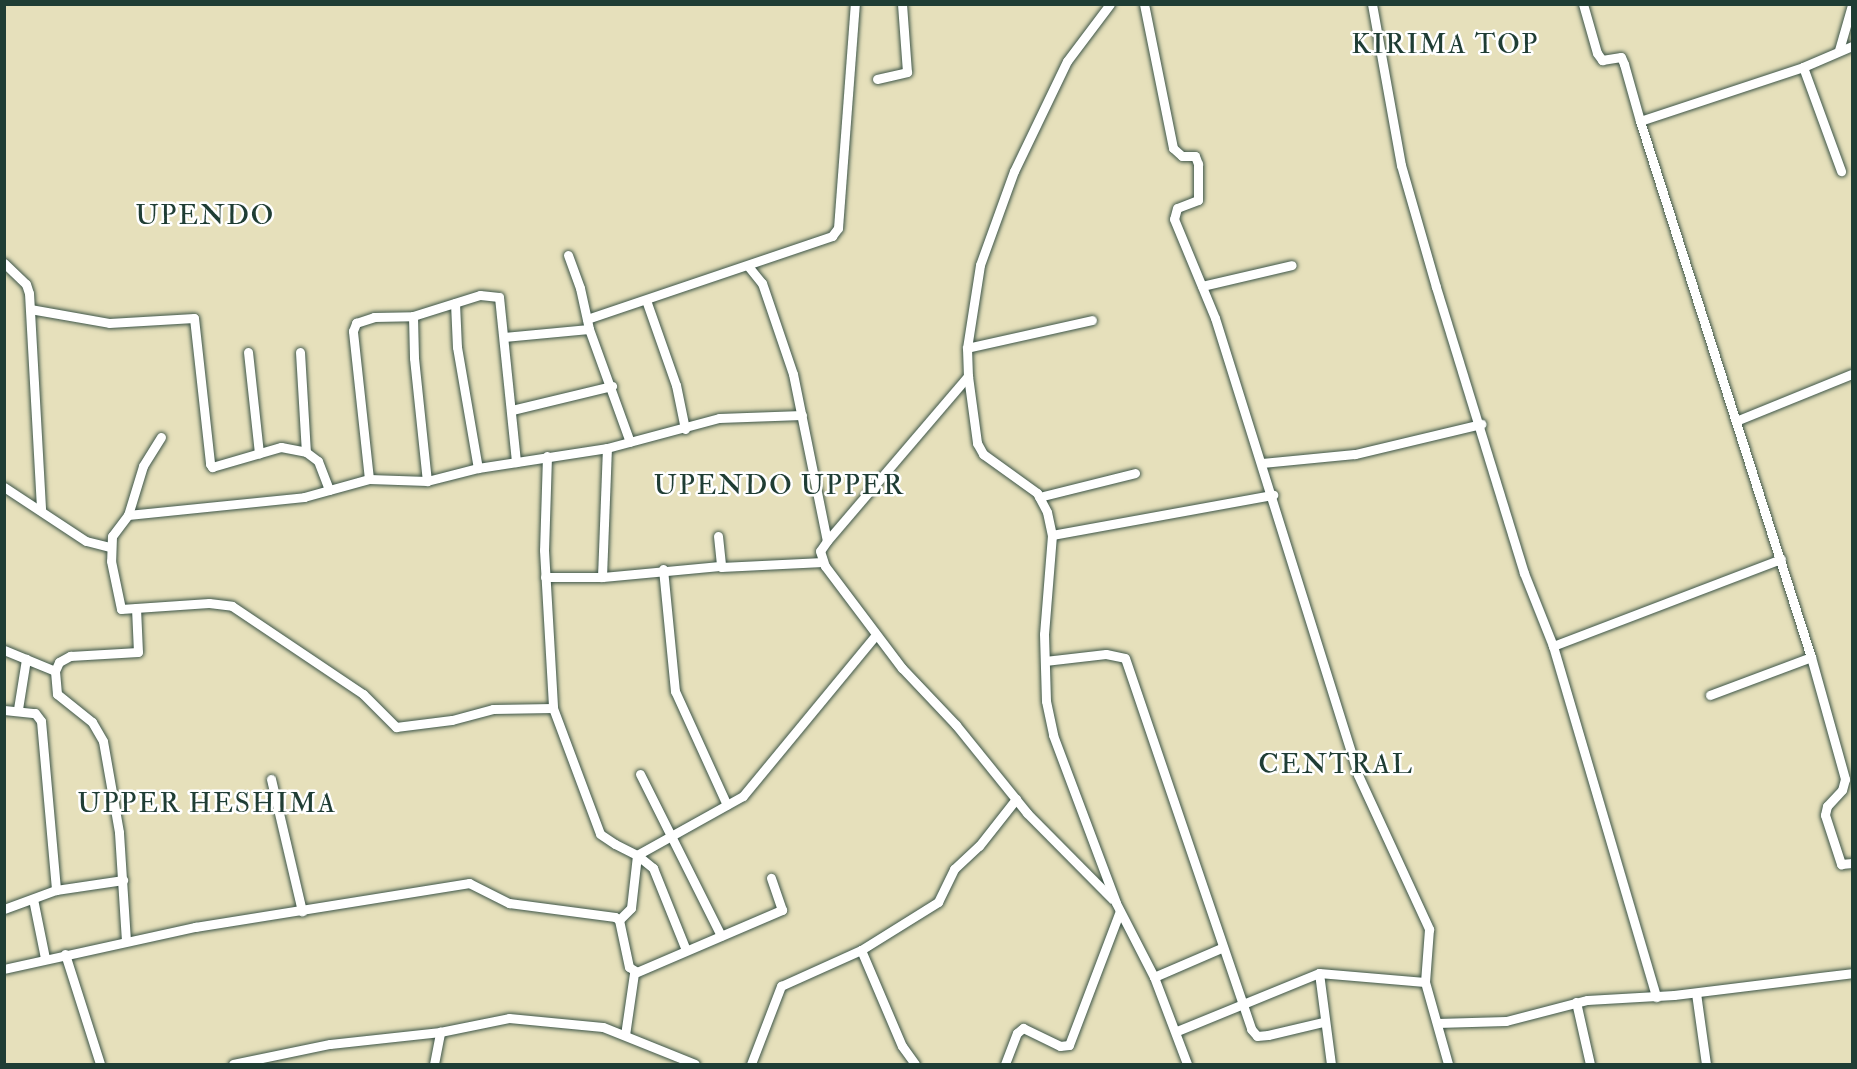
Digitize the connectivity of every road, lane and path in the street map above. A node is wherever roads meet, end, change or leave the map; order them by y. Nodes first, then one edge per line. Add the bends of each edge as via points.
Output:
1 (855, 4) edge
2 (902, 4) edge
3 (1110, 4) edge
4 (1144, 4) edge
5 (1372, 4) edge
6 (1583, 4) edge
7 (1852, 4) edge
8 (1852, 46) edge
9 (1839, 50) junction
10 (1803, 67) junction
11 (877, 79) dead end
12 (1640, 121) junction
13 (1840, 171) dead end
14 (568, 255) dead end
15 (4, 263) edge
16 (748, 266) junction
17 (1292, 266) dead end
18 (1202, 286) junction
19 (646, 300) junction
20 (455, 303) junction
21 (30, 309) junction
22 (413, 316) junction
23 (587, 319) junction
24 (1092, 320) dead end
25 (589, 329) junction
26 (504, 337) junction
27 (967, 348) junction
28 (248, 352) dead end
29 (300, 352) dead end
30 (1852, 374) edge
31 (968, 376) junction
32 (612, 386) junction
33 (512, 410) junction
34 (802, 415) junction
35 (1736, 421) junction
36 (1481, 424) junction
37 (685, 429) junction
38 (161, 437) dead end
39 (630, 442) junction
40 (607, 448) junction
41 (306, 452) junction
42 (259, 453) junction
43 (546, 456) junction
44 (516, 462) junction
45 (1262, 463) junction
46 (478, 468) junction
47 (1135, 473) dead end
48 (369, 479) junction
49 (427, 481) junction
50 (4, 487) edge
51 (329, 490) junction
52 (1273, 495) junction
53 (1039, 497) junction
54 (40, 511) junction
55 (128, 515) junction
56 (718, 536) dead end
57 (1052, 536) junction
58 (827, 541) junction
59 (110, 547) junction
60 (1781, 559) junction
61 (824, 562) junction
62 (720, 566) junction
63 (663, 569) junction
64 (545, 577) junction
65 (602, 577) junction
66 (136, 609) junction
67 (875, 636) junction
68 (1553, 646) junction
69 (4, 650) edge
70 (1811, 657) junction
71 (26, 659) junction
72 (1045, 661) junction
73 (55, 671) junction
74 (1710, 695) dead end
75 (553, 708) junction
76 (18, 709) junction
77 (4, 710) edge
78 (640, 774) dead end
79 (271, 779) dead end
80 (1016, 799) junction
81 (727, 805) junction
82 (671, 833) junction
83 (637, 855) junction
84 (1852, 863) edge
85 (771, 878) dead end
86 (123, 880) junction
87 (56, 890) junction
88 (33, 899) junction
89 (1118, 907) junction
90 (4, 909) edge
91 (302, 911) junction
92 (619, 920) junction
93 (721, 936) junction
94 (126, 941) junction
95 (1221, 948) junction
96 (686, 950) junction
97 (861, 950) junction
98 (65, 954) junction
99 (45, 958) junction
100 (4, 969) edge
101 (634, 973) junction
102 (1319, 973) junction
103 (1852, 973) edge
104 (1154, 977) junction
105 (1425, 982) junction
106 (1696, 993) junction
107 (1656, 997) junction
108 (1576, 1002) junction
109 (1240, 1003) junction
110 (1323, 1022) junction
111 (1437, 1023) junction
112 (1177, 1031) junction
113 (440, 1032) junction
114 (625, 1035) junction
115 (100, 1065) edge
116 (233, 1065) edge
117 (434, 1065) edge
118 (695, 1065) edge
119 (751, 1065) edge
120 (915, 1065) edge
121 (1005, 1065) edge
122 (1187, 1065) edge
123 (1331, 1065) edge
124 (1448, 1065) edge
125 (1590, 1065) edge
126 (1706, 1065) edge

1 - 16 street via 838,228 832,236
2 - 11 street via 907,72
3 - 27 street via 1066,61 1014,171 980,265
4 - 18 street via 1173,148 1182,156 1195,156 1198,164 1198,200 1174,212
5 - 36 street via 1401,165
6 - 12 street via 1602,60 1621,57
7 - 9 street
8 - 9 street
9 - 10 street
10 - 12 street
10 - 13 street
12 - 35 street
14 - 23 street
15 - 21 street via 26,284
16 - 19 street
16 - 34 street via 762,283
17 - 18 street
18 - 45 street
19 - 23 street
19 - 37 street via 676,385
20 - 22 street
20 - 26 street via 480,295 499,297
20 - 46 street via 457,347
21 - 42 street via 110,322 194,318 210,464 212,467
21 - 54 street
22 - 48 street via 374,317 356,323 353,331
22 - 49 street
23 - 25 street
24 - 27 street
25 - 26 street
25 - 32 street
26 - 33 street
27 - 31 street
28 - 42 street
29 - 41 street
30 - 35 street
31 - 53 street via 977,443 983,454
31 - 58 street
32 - 33 street
32 - 39 street
33 - 44 street
34 - 37 street via 719,418
34 - 58 street
35 - 60 street
36 - 45 street via 1355,454
36 - 68 street via 1524,573
37 - 39 street
38 - 55 street via 143,466
39 - 40 street
40 - 43 street
40 - 65 street
41 - 42 street via 281,447
41 - 51 street via 318,461
43 - 44 street
43 - 64 street
44 - 46 street
45 - 52 street
46 - 49 street
47 - 53 street
48 - 49 street
48 - 51 street
50 - 54 street
51 - 55 street via 220,508
52 - 57 street
52 - 105 street via 1358,775 1429,929
53 - 57 street
54 - 59 street via 86,541
55 - 59 street via 112,536
56 - 62 street
57 - 72 street
58 - 61 street via 820,551
59 - 66 street via 117,602 121,609
60 - 68 street
60 - 70 street
61 - 62 street
61 - 67 street
62 - 63 street
63 - 65 street
63 - 81 street via 675,691
64 - 65 street
64 - 75 street
66 - 73 street via 138,652 70,656 59,662
66 - 75 street via 209,603 232,606 363,694 396,727 452,720 493,709
67 - 80 street
67 - 81 street via 757,782
68 - 107 street via 1604,832
69 - 71 street
70 - 74 street
70 - 84 street via 1845,779 1842,790 1827,806 1826,815 1841,864
71 - 73 street
71 - 76 street
72 - 89 street via 1046,701 1053,735
72 - 95 street via 1114,654 1130,666
73 - 86 street via 57,694 92,722 103,741
75 - 83 street via 600,834
76 - 77 street
76 - 87 street via 35,713 41,721
78 - 82 street
79 - 91 street
80 - 89 street
80 - 97 street via 979,846 954,869 938,902
81 - 82 street
82 - 83 street
82 - 93 street
83 - 92 street via 631,909
83 - 96 street via 653,868
85 - 93 street via 782,910
86 - 87 street
86 - 94 street
87 - 88 street
88 - 90 street
88 - 99 street
89 - 104 street
89 - 121 street via 1069,1045 1060,1046 1023,1028 1017,1033
91 - 92 street via 469,883 509,903
91 - 94 street
92 - 101 street via 629,967
93 - 96 street
94 - 98 street
95 - 104 street
95 - 109 street
96 - 101 street
97 - 119 street via 780,987
97 - 120 street via 902,1046
98 - 99 street
98 - 115 street
99 - 100 street
101 - 114 street
102 - 105 street
102 - 109 street
102 - 110 street
103 - 106 street
104 - 112 street
105 - 111 street
106 - 107 street
106 - 126 street
107 - 108 street
108 - 111 street via 1506,1021
108 - 125 street
109 - 110 street via 1257,1036
109 - 112 street
110 - 123 street
111 - 124 street
112 - 122 street
113 - 114 street via 508,1018 571,1022
113 - 116 street via 330,1044
113 - 117 street
114 - 118 street

